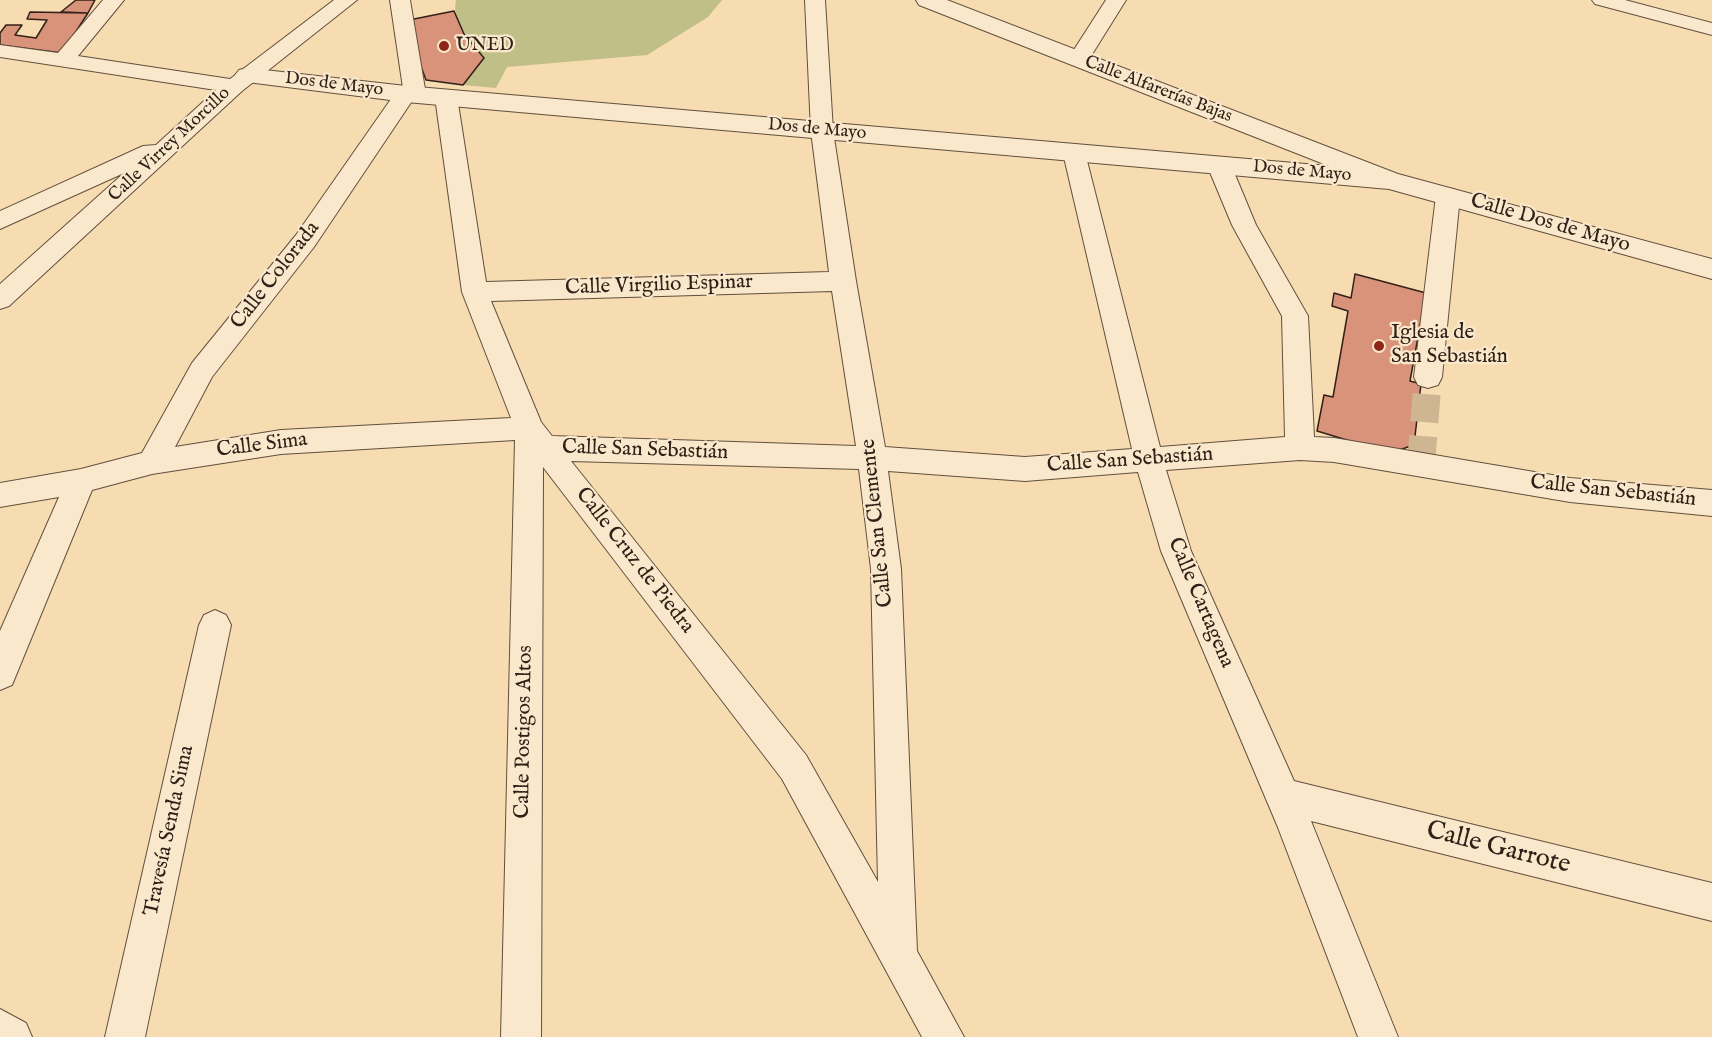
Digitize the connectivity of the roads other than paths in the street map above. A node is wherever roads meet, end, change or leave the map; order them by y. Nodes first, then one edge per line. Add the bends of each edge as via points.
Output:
1 (114, 0) edge
2 (347, 0) edge
3 (400, 0) edge
4 (815, 0) edge
5 (927, 0) edge
6 (1116, 0) edge
7 (1602, 0) edge
8 (1712, 29) edge
9 (0, 51) edge
10 (1078, 59) junction
11 (63, 60) junction
12 (240, 80) junction
13 (411, 94) junction
14 (446, 97) junction
15 (822, 131) junction
16 (178, 138) junction
17 (1074, 153) junction
18 (1219, 165) junction
19 (1389, 180) junction
20 (1448, 196) junction
21 (0, 221) edge
22 (1712, 269) edge
23 (843, 281) junction
24 (475, 292) junction
25 (0, 299) edge
26 (1428, 377) tunnel mouth
27 (537, 438) junction
28 (1300, 448) junction
29 (872, 458) junction
30 (1149, 461) junction
31 (152, 462) junction
32 (81, 481) junction
33 (0, 495) edge
34 (1712, 503) edge
35 (215, 625) dead end
36 (0, 674) edge
37 (1283, 796) junction
38 (1712, 902) edge
39 (899, 956) junction
40 (0, 1029) edge
41 (12, 1037) edge
42 (125, 1037) edge
43 (521, 1037) edge
44 (944, 1037) edge
45 (1378, 1037) edge

1 - 11 street
2 - 12 street, Calle Virrey Morcillo
3 - 13 street
4 - 15 street, Calle San Clemente
5 - 10 street, Calle Alfarerías Bajas
6 - 10 street
7 - 8 street
9 - 11 street, Dos de Mayo
10 - 19 street, Calle Alfarerías Bajas
11 - 12 street, Dos de Mayo
12 - 13 street, Dos de Mayo
12 - 16 street, Calle Virrey Morcillo
13 - 14 street, Dos de Mayo
13 - 31 street, Calle Colorada via 305,241 202,370
14 - 15 street, Dos de Mayo
14 - 24 street, Calle Cruz de Piedra
15 - 17 street, Dos de Mayo
15 - 23 street, Calle San Clemente
16 - 21 street
16 - 25 street, Calle Virrey Morcillo
17 - 18 street, Dos de Mayo
17 - 30 street, Calle Cartagena
18 - 19 street, Dos de Mayo
18 - 28 street via 1244,225 1295,316
19 - 20 street, Calle Dos de Mayo
20 - 22 street, Calle Dos de Mayo
20 - 26 street
23 - 24 street, Calle Virgilio Espinar
23 - 29 street, Calle San Clemente
24 - 27 street, Calle Cruz de Piedra
27 - 29 street, Calle San Sebastián
27 - 31 street, Calle Sima via 281,442
27 - 39 street, Calle Cruz de Piedra via 794,767
27 - 43 street, Calle Postigos Altos
28 - 30 street, Calle San Sebastián
28 - 34 street, Calle San Sebastián via 1334,450 1570,490
29 - 30 street, Calle San Sebastián via 1025,469
29 - 39 street, Calle San Clemente via 886,569
30 - 37 street, Calle Cartagena via 1176,551
31 - 32 street, Calle Sima
32 - 33 street, Calle Sima
32 - 36 street
35 - 42 street, Travesía Senda Sima
37 - 38 street, Calle Garrote
37 - 45 street, Calle Cartagena
39 - 44 street, Calle San Clemente
40 - 41 street

